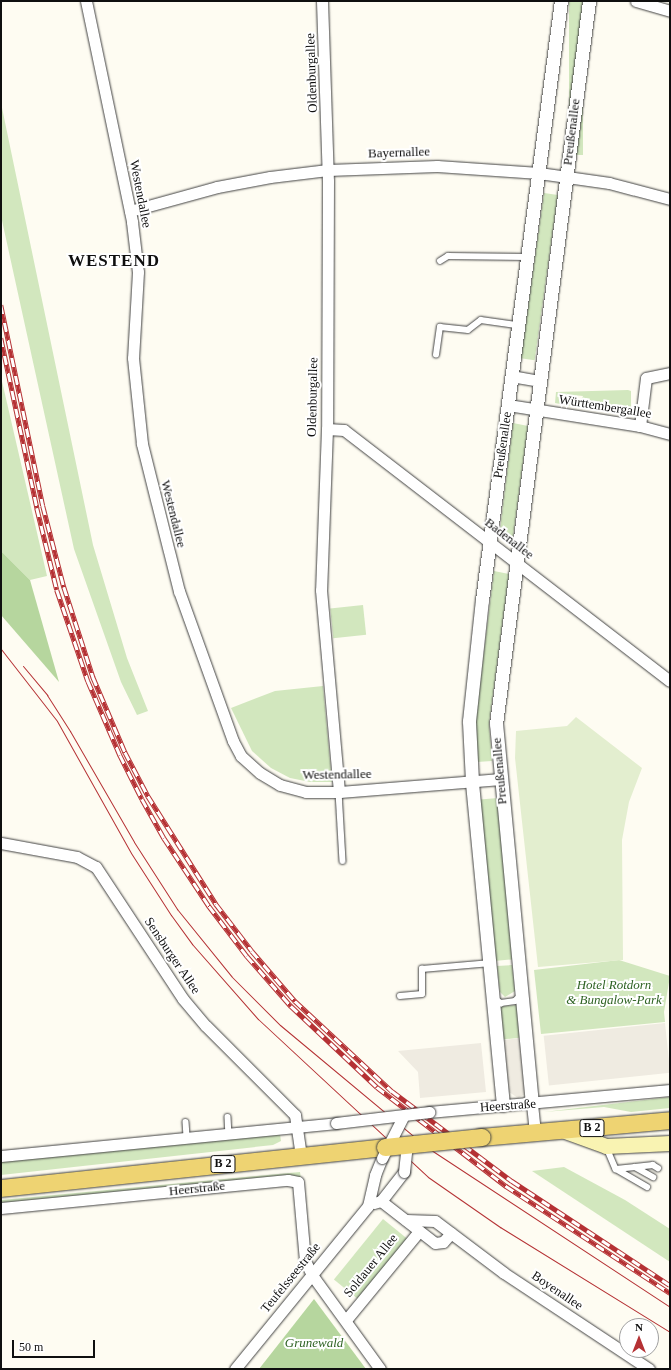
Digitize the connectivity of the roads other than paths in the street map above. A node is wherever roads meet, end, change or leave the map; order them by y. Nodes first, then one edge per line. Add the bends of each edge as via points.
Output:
1 (86, 1) edge
2 (322, 1) edge
3 (561, 1) edge
4 (589, 1) edge
5 (636, 1) edge
6 (670, 11) edge
7 (328, 170) junction
8 (539, 173) junction
9 (566, 177) junction
10 (670, 199) edge
11 (130, 211) junction
12 (527, 257) junction
13 (440, 261) dead end
14 (518, 325) junction
15 (436, 355) dead end
16 (670, 373) edge
17 (511, 376) junction
18 (538, 381) junction
19 (508, 405) junction
20 (535, 410) junction
21 (640, 426) junction
22 (328, 429) junction
23 (670, 434) edge
24 (490, 542) junction
25 (516, 562) junction
26 (670, 681) edge
27 (501, 779) junction
28 (472, 781) junction
29 (339, 792) junction
30 (1, 843) edge
31 (343, 861) dead end
32 (491, 963) junction
33 (521, 995) junction
34 (400, 996) dead end
35 (494, 998) junction
36 (670, 1090) edge
37 (532, 1104) junction
38 (503, 1106) junction
39 (404, 1115) junction
40 (228, 1117) dead end
41 (670, 1120) edge
42 (186, 1122) dead end
43 (297, 1127) junction
44 (562, 1130) junction
45 (535, 1132) junction
46 (229, 1134) junction
47 (187, 1138) junction
48 (668, 1142) edge
49 (407, 1145) junction
50 (606, 1146) junction
51 (379, 1151) junction
52 (1, 1156) edge
53 (301, 1156) junction
54 (635, 1167) junction
55 (658, 1168) dead end
56 (616, 1169) junction
57 (653, 1177) dead end
58 (647, 1187) dead end
59 (1, 1188) edge
60 (381, 1201) junction
61 (368, 1206) junction
62 (1, 1208) edge
63 (406, 1220) junction
64 (419, 1231) junction
65 (451, 1233) junction
66 (312, 1276) junction
67 (346, 1320) junction
68 (235, 1369) edge
69 (380, 1369) edge
70 (649, 1369) edge

1 - 11 street, Westendallee
2 - 7 street, Oldenburgallee
3 - 8 street, Preußenallee
4 - 9 street, Preußenallee
5 - 6 street
7 - 8 street, Bayernallee via 437,166
7 - 11 street, Bayernallee via 270,176
7 - 22 street, Oldenburgallee
8 - 9 street, Bayernallee
8 - 12 street, Preußenallee
9 - 10 street, Bayernallee via 609,183
9 - 18 street, Preußenallee
11 - 29 street, Westendallee via 138,272 133,358 137,408 159,519 189,623 241,756 280,786 306,792
12 - 13 lane via 448,256
12 - 14 street, Preußenallee
14 - 15 lane via 481,320 468,330 440,327
14 - 17 street, Preußenallee
16 - 21 street via 646,378
17 - 18 street
17 - 19 street, Preußenallee
18 - 20 street, Preußenallee
19 - 20 street, Preußenallee
19 - 24 street, Preußenallee
20 - 21 street, Württembergallee
20 - 25 street, Preußenallee
21 - 23 street, Württembergallee
22 - 24 street, Badenallee via 344,430
22 - 29 street, Oldenburgallee via 322,520 321,590
24 - 25 street, Badenallee
24 - 28 street, Preußenallee via 469,721
25 - 26 street, Badenallee
25 - 27 street, Preußenallee via 496,724
27 - 28 street, Westendallee
27 - 33 street, Preußenallee
28 - 29 street, Westendallee
28 - 32 street, Preußenallee
29 - 31 lane
30 - 43 street, Sensburger Allee via 77,857 96,867 183,999 206,1026 295,1115
32 - 34 lane via 422,969 422,994
32 - 35 street, Preußenallee
33 - 35 lane via 514,1001 501,1003
33 - 37 street, Preußenallee
35 - 38 street, Preußenallee
36 - 37 street, Heerstraße
37 - 38 street, Heerstraße
37 - 45 street, Preußenallee
38 - 39 street, Heerstraße, bridge
39 - 43 street, Heerstraße, bridge
39 - 51 street, Teufelsseestraße, bridge
40 - 46 lane
41 - 44 main road, Heerstraße / B 2
42 - 47 lane
43 - 46 street, Heerstraße
43 - 53 street
44 - 45 main road, Heerstraße / B 2
44 - 50 main road, Heerstraße
45 - 49 main road, Heerstraße / B 2, bridge
46 - 47 street, Heerstraße
47 - 52 street, Heerstraße
48 - 50 main road, Heerstraße
49 - 51 main road, Heerstraße / B 2, bridge
49 - 60 street, bridge via 404,1172
50 - 56 lane
51 - 53 main road, Heerstraße / B 2
51 - 61 street, Teufelsseestraße
53 - 59 main road, Heerstraße / B 2
54 - 55 lane via 653,1165
54 - 56 lane
54 - 57 lane
56 - 58 lane
60 - 61 street
60 - 63 street
61 - 66 street, Teufelsseestraße
62 - 66 street, Heerstraße via 294,1180 298,1182 305,1261
63 - 64 street
63 - 65 street, Boyenallee via 429,1218
64 - 65 street via 439,1243
64 - 67 street, Soldauer Allee
65 - 70 street, Boyenallee via 504,1272
66 - 67 street, Soldauer Allee
66 - 68 street, Teufelsseestraße
67 - 69 street, Soldauer Allee

